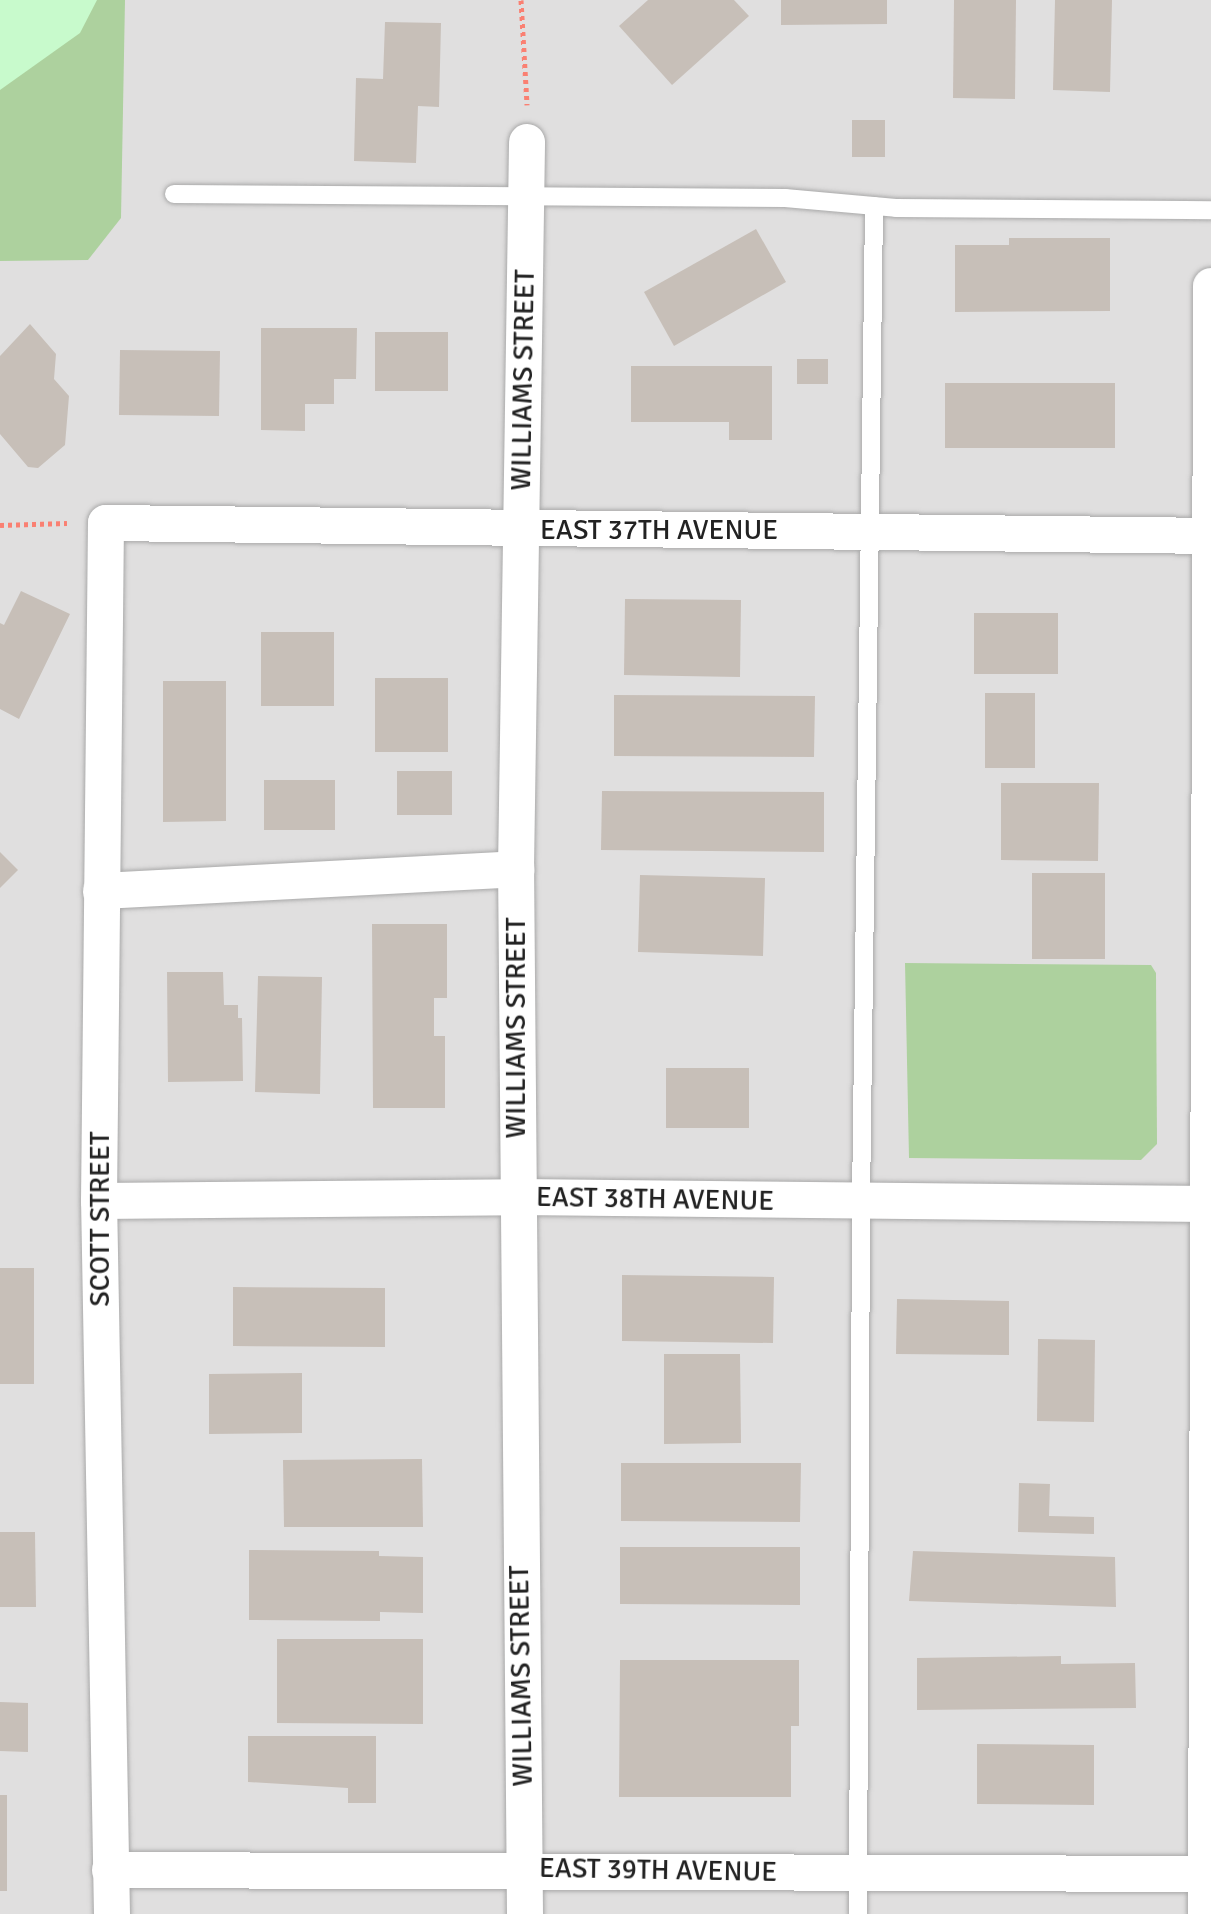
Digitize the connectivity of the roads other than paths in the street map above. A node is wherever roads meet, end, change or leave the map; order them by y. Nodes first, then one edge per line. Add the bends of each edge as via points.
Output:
1 (527, 142) road end
2 (174, 194) dead end
3 (527, 196) junction
4 (874, 206) junction
5 (1211, 210) edge
6 (1211, 286) edge
7 (106, 523) joint
8 (521, 529) junction
9 (871, 531) junction
10 (1210, 536) edge
11 (516, 869) junction
12 (101, 891) junction
13 (517, 1197) junction
14 (99, 1201) junction
15 (861, 1201) junction
16 (1211, 1204) edge
17 (523, 1868) junction
18 (110, 1870) junction
19 (859, 1872) junction
20 (1206, 1874) junction
21 (112, 1914) edge
22 (525, 1914) edge
23 (858, 1914) edge
24 (1206, 1914) edge

1 - 3 street, WILLIAMS STREET
2 - 3 lane
3 - 4 lane via 785,198
3 - 8 street, WILLIAMS STREET
4 - 5 lane
4 - 9 lane
6 - 10 street
7 - 8 street, EAST 37TH AVENUE
7 - 12 street, SCOTT STREET
8 - 9 street, EAST 37TH AVENUE
8 - 11 street, WILLIAMS STREET
9 - 10 street, EAST 37TH AVENUE
9 - 15 lane
10 - 16 street
11 - 12 street
11 - 13 street, WILLIAMS STREET
12 - 14 street, SCOTT STREET
13 - 14 street, EAST 38TH AVENUE
13 - 15 street, EAST 38TH AVENUE
13 - 17 street, WILLIAMS STREET
14 - 18 street, SCOTT STREET
15 - 16 street, EAST 38TH AVENUE
15 - 19 lane
16 - 20 street
17 - 18 street, EAST 39TH AVENUE
17 - 19 street, EAST 39TH AVENUE
17 - 22 street, WILLIAMS STREET
18 - 21 street, SCOTT STREET
19 - 20 street, EAST 39TH AVENUE
19 - 23 lane
20 - 24 street

